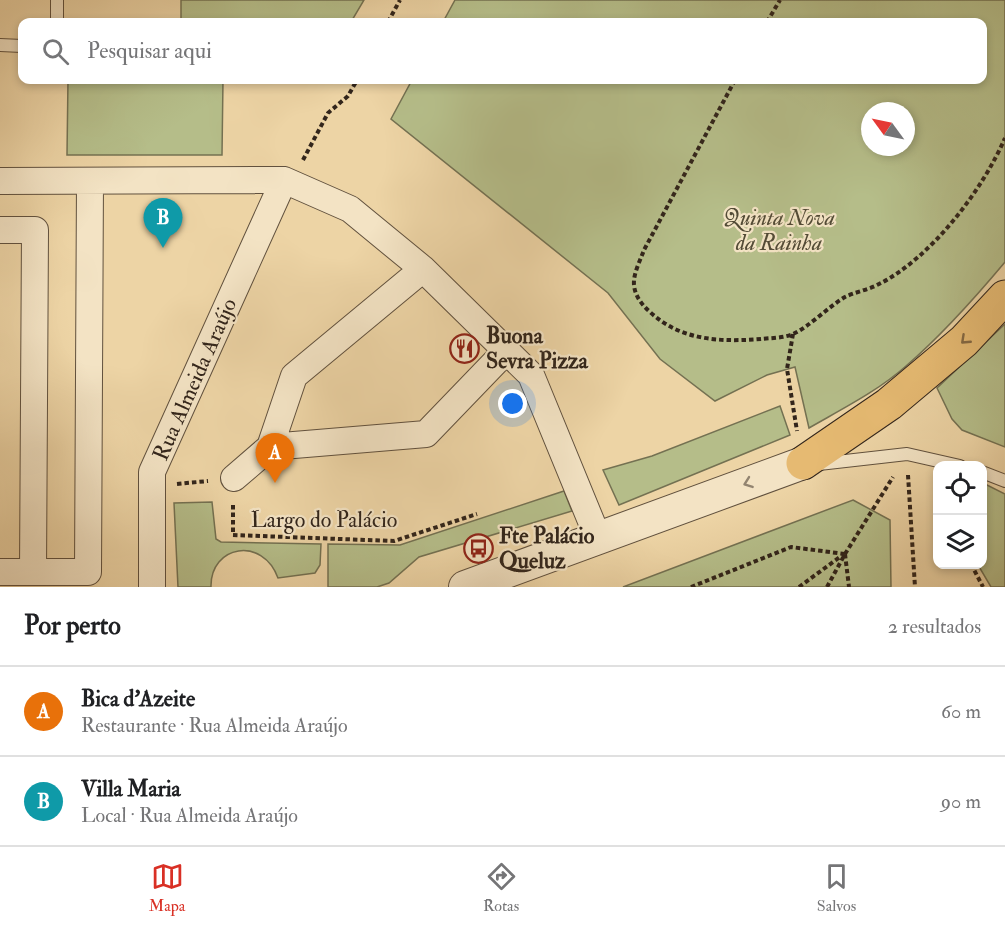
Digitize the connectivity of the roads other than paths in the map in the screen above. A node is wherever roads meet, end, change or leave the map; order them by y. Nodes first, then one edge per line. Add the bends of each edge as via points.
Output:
1 (57, 0) edge
2 (57, 18) edge
3 (0, 45) edge
4 (18, 46) edge
5 (292, 173) junction
6 (0, 181) edge
7 (90, 181) junction
8 (0, 230) edge
9 (423, 269) junction
10 (1005, 297) edge
11 (506, 351) junction
12 (270, 447) junction
13 (941, 461) edge
14 (802, 463) junction
15 (987, 474) edge
16 (234, 478) road end
17 (1005, 481) edge
18 (598, 538) junction
19 (0, 572) edge
20 (33, 572) junction
21 (152, 587) edge
22 (465, 587) edge

1 - 2 lane
3 - 4 lane
5 - 7 street
5 - 9 street via 350,209
5 - 21 street, Rua Almeida Araújo via 152,472
6 - 7 street
7 - 20 street via 88,572
8 - 20 street via 34,230
9 - 11 street
9 - 12 street via 294,376
10 -> 14 highway via 964,341 889,404
11 - 12 street via 426,434
11 - 18 street via 531,375
12 - 16 street
13 - 14 lane via 907,454
14 -> 18 street
15 - 17 lane
18 - 22 street
19 - 20 street

